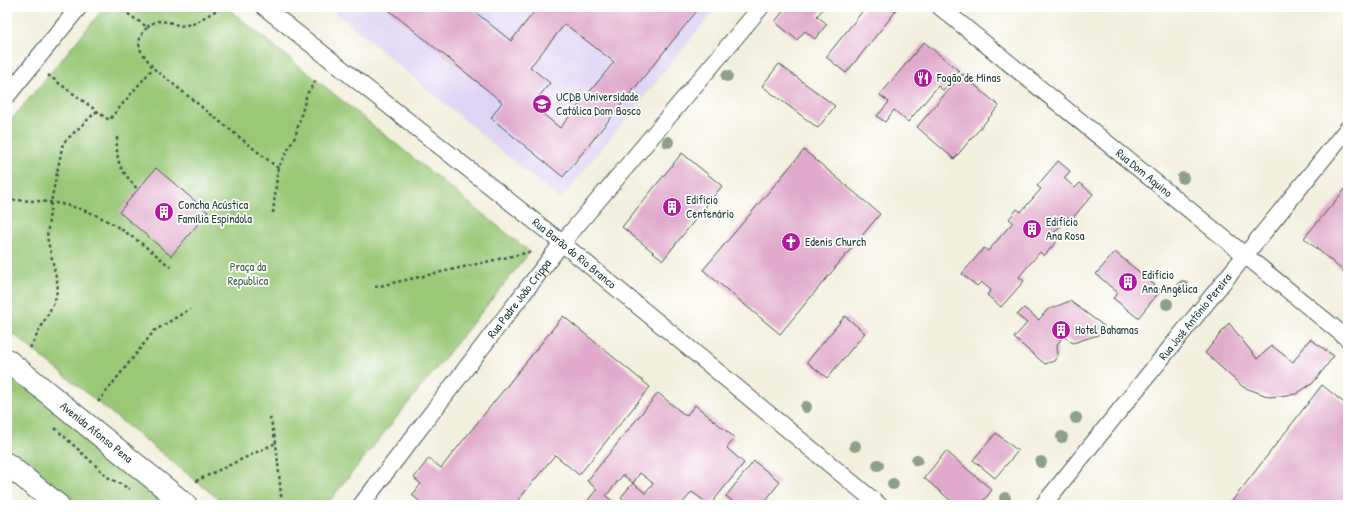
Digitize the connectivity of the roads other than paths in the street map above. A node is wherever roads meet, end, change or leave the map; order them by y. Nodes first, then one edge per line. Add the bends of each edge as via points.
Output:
1 (79, 7) edge
2 (264, 7) edge
3 (761, 7) edge
4 (940, 7) edge
5 (7, 96) edge
6 (1348, 128) edge
7 (562, 243) junction
8 (1245, 255) junction
9 (1348, 339) edge
10 (7, 360) edge
11 (7, 464) edge
12 (58, 505) edge
13 (186, 505) edge
14 (361, 505) edge
15 (879, 505) edge
16 (1042, 505) edge

1 - 5 street
2 - 7 street, Rua Barão do Rio Branco
3 - 7 street, Rua Padre João Crippa
4 - 8 street, Rua Dom Aquino
6 - 8 street, Rua José Antônio Pereira
7 - 14 street, Rua Padre João Crippa
7 - 15 street, Rua Barão do Rio Branco
8 - 9 street, Rua Dom Aquino
8 - 16 street, Rua José Antônio Pereira
10 - 13 main road, Avenida Afonso Pena
11 - 12 main road

